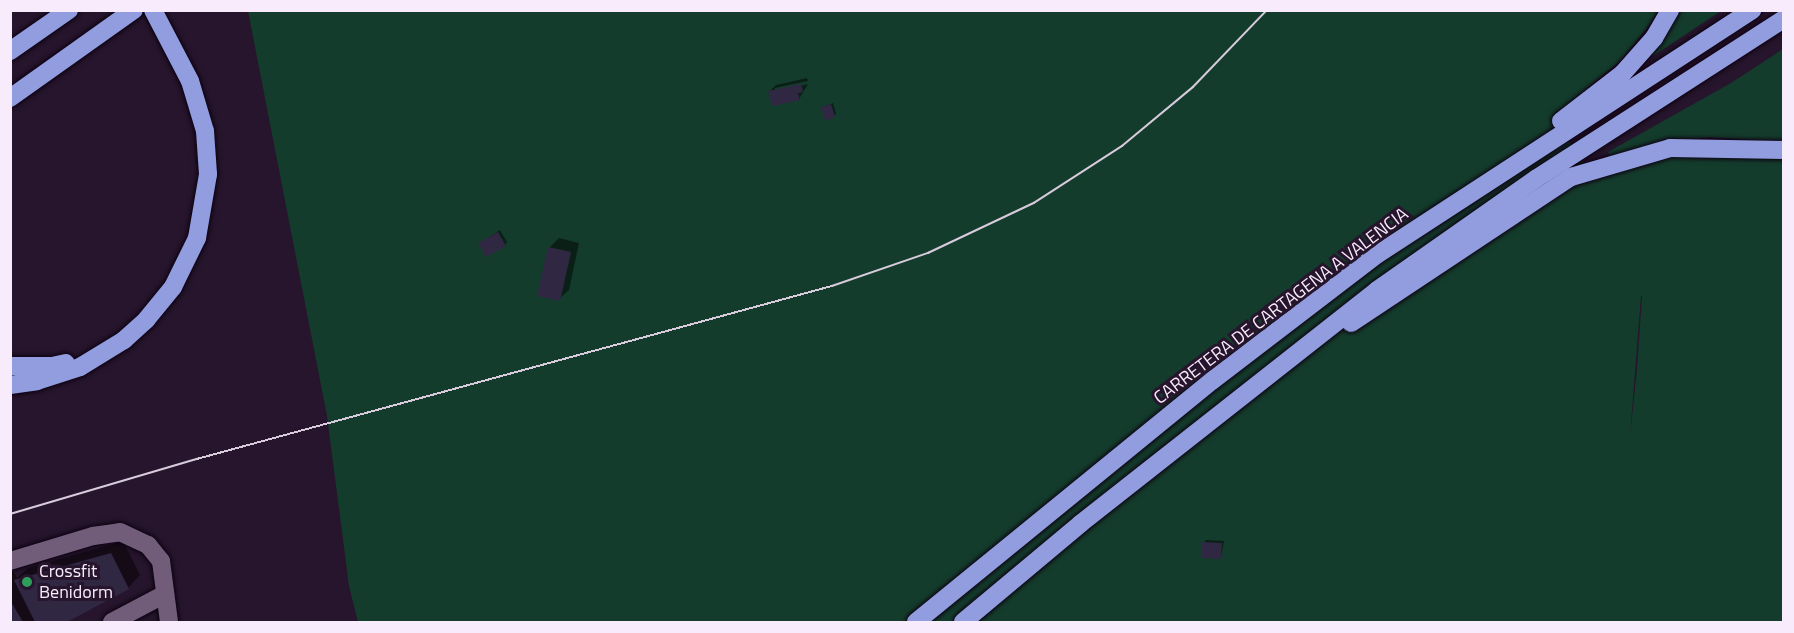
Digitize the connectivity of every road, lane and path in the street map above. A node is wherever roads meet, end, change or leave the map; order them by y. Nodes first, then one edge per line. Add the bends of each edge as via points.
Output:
1 (69, 10) edge
2 (134, 10) edge
3 (142, 10) edge
4 (153, 10) edge
5 (1670, 10) edge
6 (1752, 10) edge
7 (1784, 19) edge
8 (10, 51) edge
9 (173, 55) junction
10 (28, 86) junction
11 (10, 98) edge
12 (10, 106) edge
13 (1784, 150) edge
14 (1378, 254) junction
15 (10, 366) edge
16 (10, 385) edge
17 (1230, 404) junction
18 (10, 561) edge
19 (165, 594) junction
20 (112, 622) edge
21 (169, 622) edge
22 (916, 622) edge
23 (963, 622) edge

1 - 8 highway
2 - 10 highway
3 - 9 highway
4 - 9 highway
5 - 14 highway via 1654,38 1623,74
6 - 14 highway, CARRETERA DE CARTAGENA A VALENCIA
7 - 17 highway via 1445,241
9 - 15 highway via 191,111 200,164 195,213 178,261 139,315 107,343 62,364
9 - 16 highway via 198,104 208,160 203,217 188,261 161,304 116,346 56,376
10 - 11 highway
10 - 12 highway
13 - 17 highway via 1670,148 1571,177
14 - 22 highway, CARRETERA DE CARTAGENA A VALENCIA via 1204,387
17 - 23 highway
18 - 19 street via 93,536 120,532 148,545 161,561
19 - 20 street
19 - 21 street

